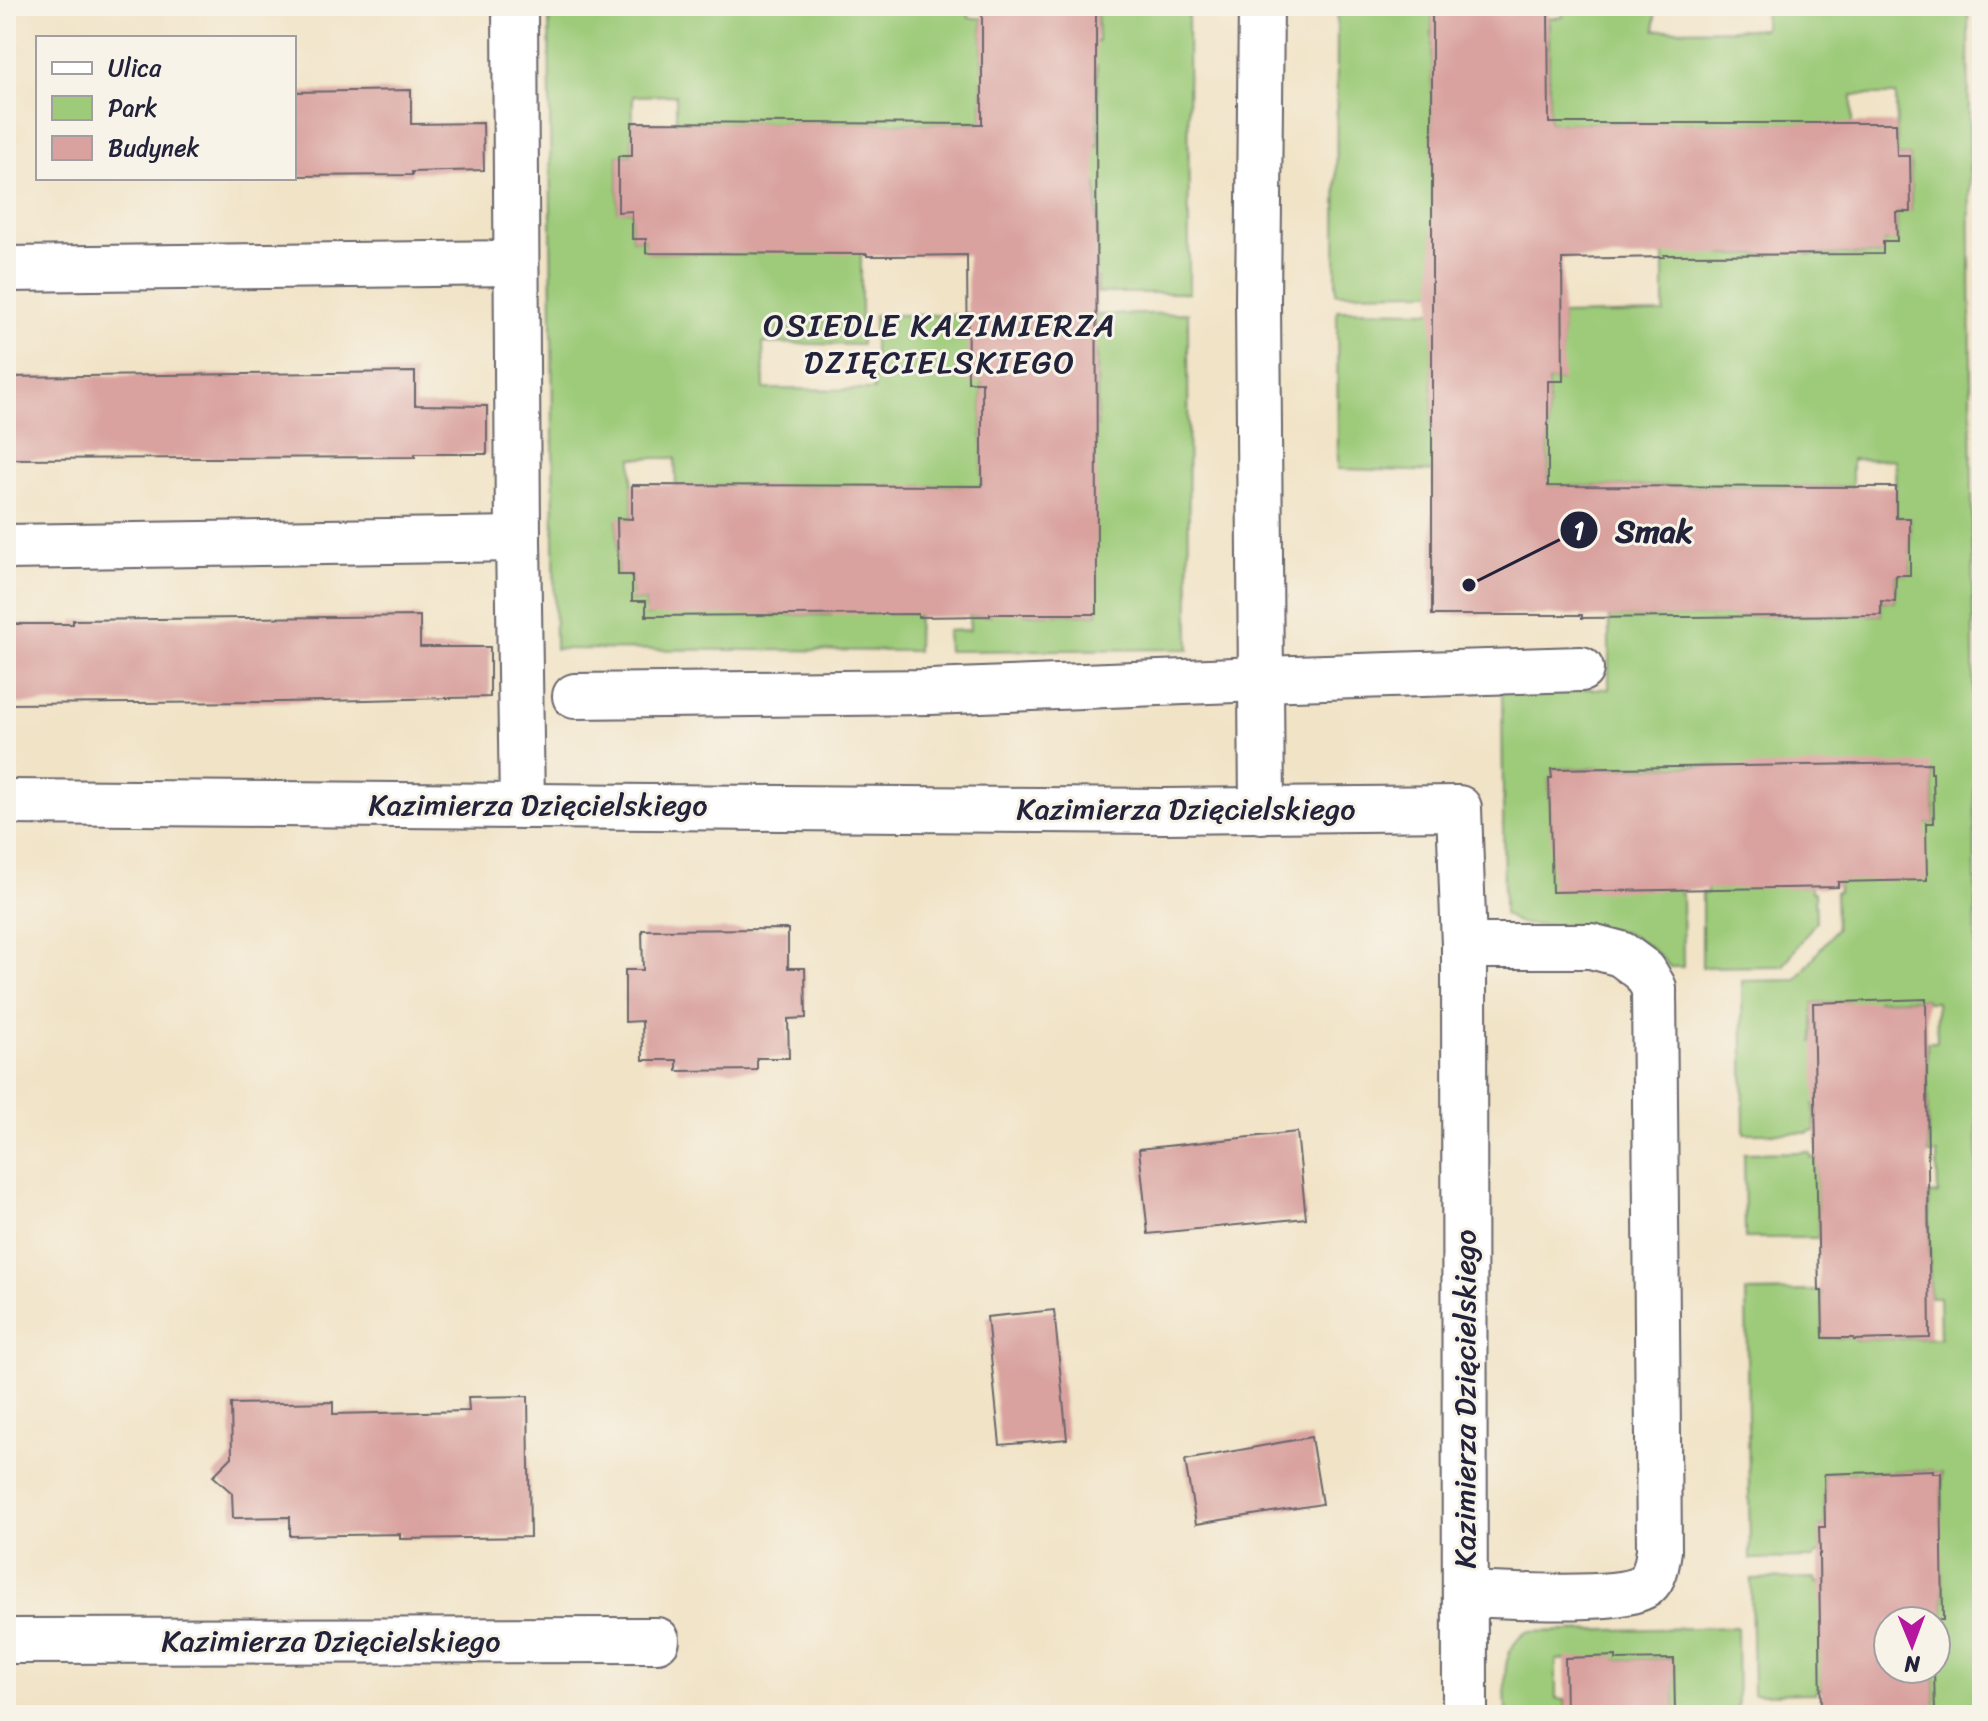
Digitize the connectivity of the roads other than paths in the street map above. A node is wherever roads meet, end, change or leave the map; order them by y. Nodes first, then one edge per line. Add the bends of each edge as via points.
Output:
1 (515, 6) edge
2 (1261, 6) edge
3 (516, 263) junction
4 (6, 269) edge
5 (518, 539) junction
6 (6, 547) edge
7 (1581, 669) dead end
8 (1260, 679) junction
9 (575, 696) dead end
10 (6, 802) edge
11 (522, 805) junction
12 (1262, 811) junction
13 (1464, 946) junction
14 (1465, 1594) junction
15 (657, 1640) dead end
16 (6, 1641) edge
17 (1465, 1715) edge

1 - 3 street
2 - 8 street
3 - 4 street
3 - 5 street
5 - 6 street
5 - 11 street
7 - 8 street
8 - 9 street via 930,692
8 - 12 street
10 - 11 street, Kazimierza Dzięcielskiego
11 - 12 street, Kazimierza Dzięcielskiego
12 - 13 street, Kazimierza Dzięcielskiego via 1459,808
13 - 14 street, Kazimierza Dzięcielskiego
13 - 14 street via 1591,946 1621,954 1644,971 1654,988 1659,1550 1656,1570 1634,1591
14 - 17 street, Kazimierza Dzięcielskiego
15 - 16 street, Kazimierza Dzięcielskiego

